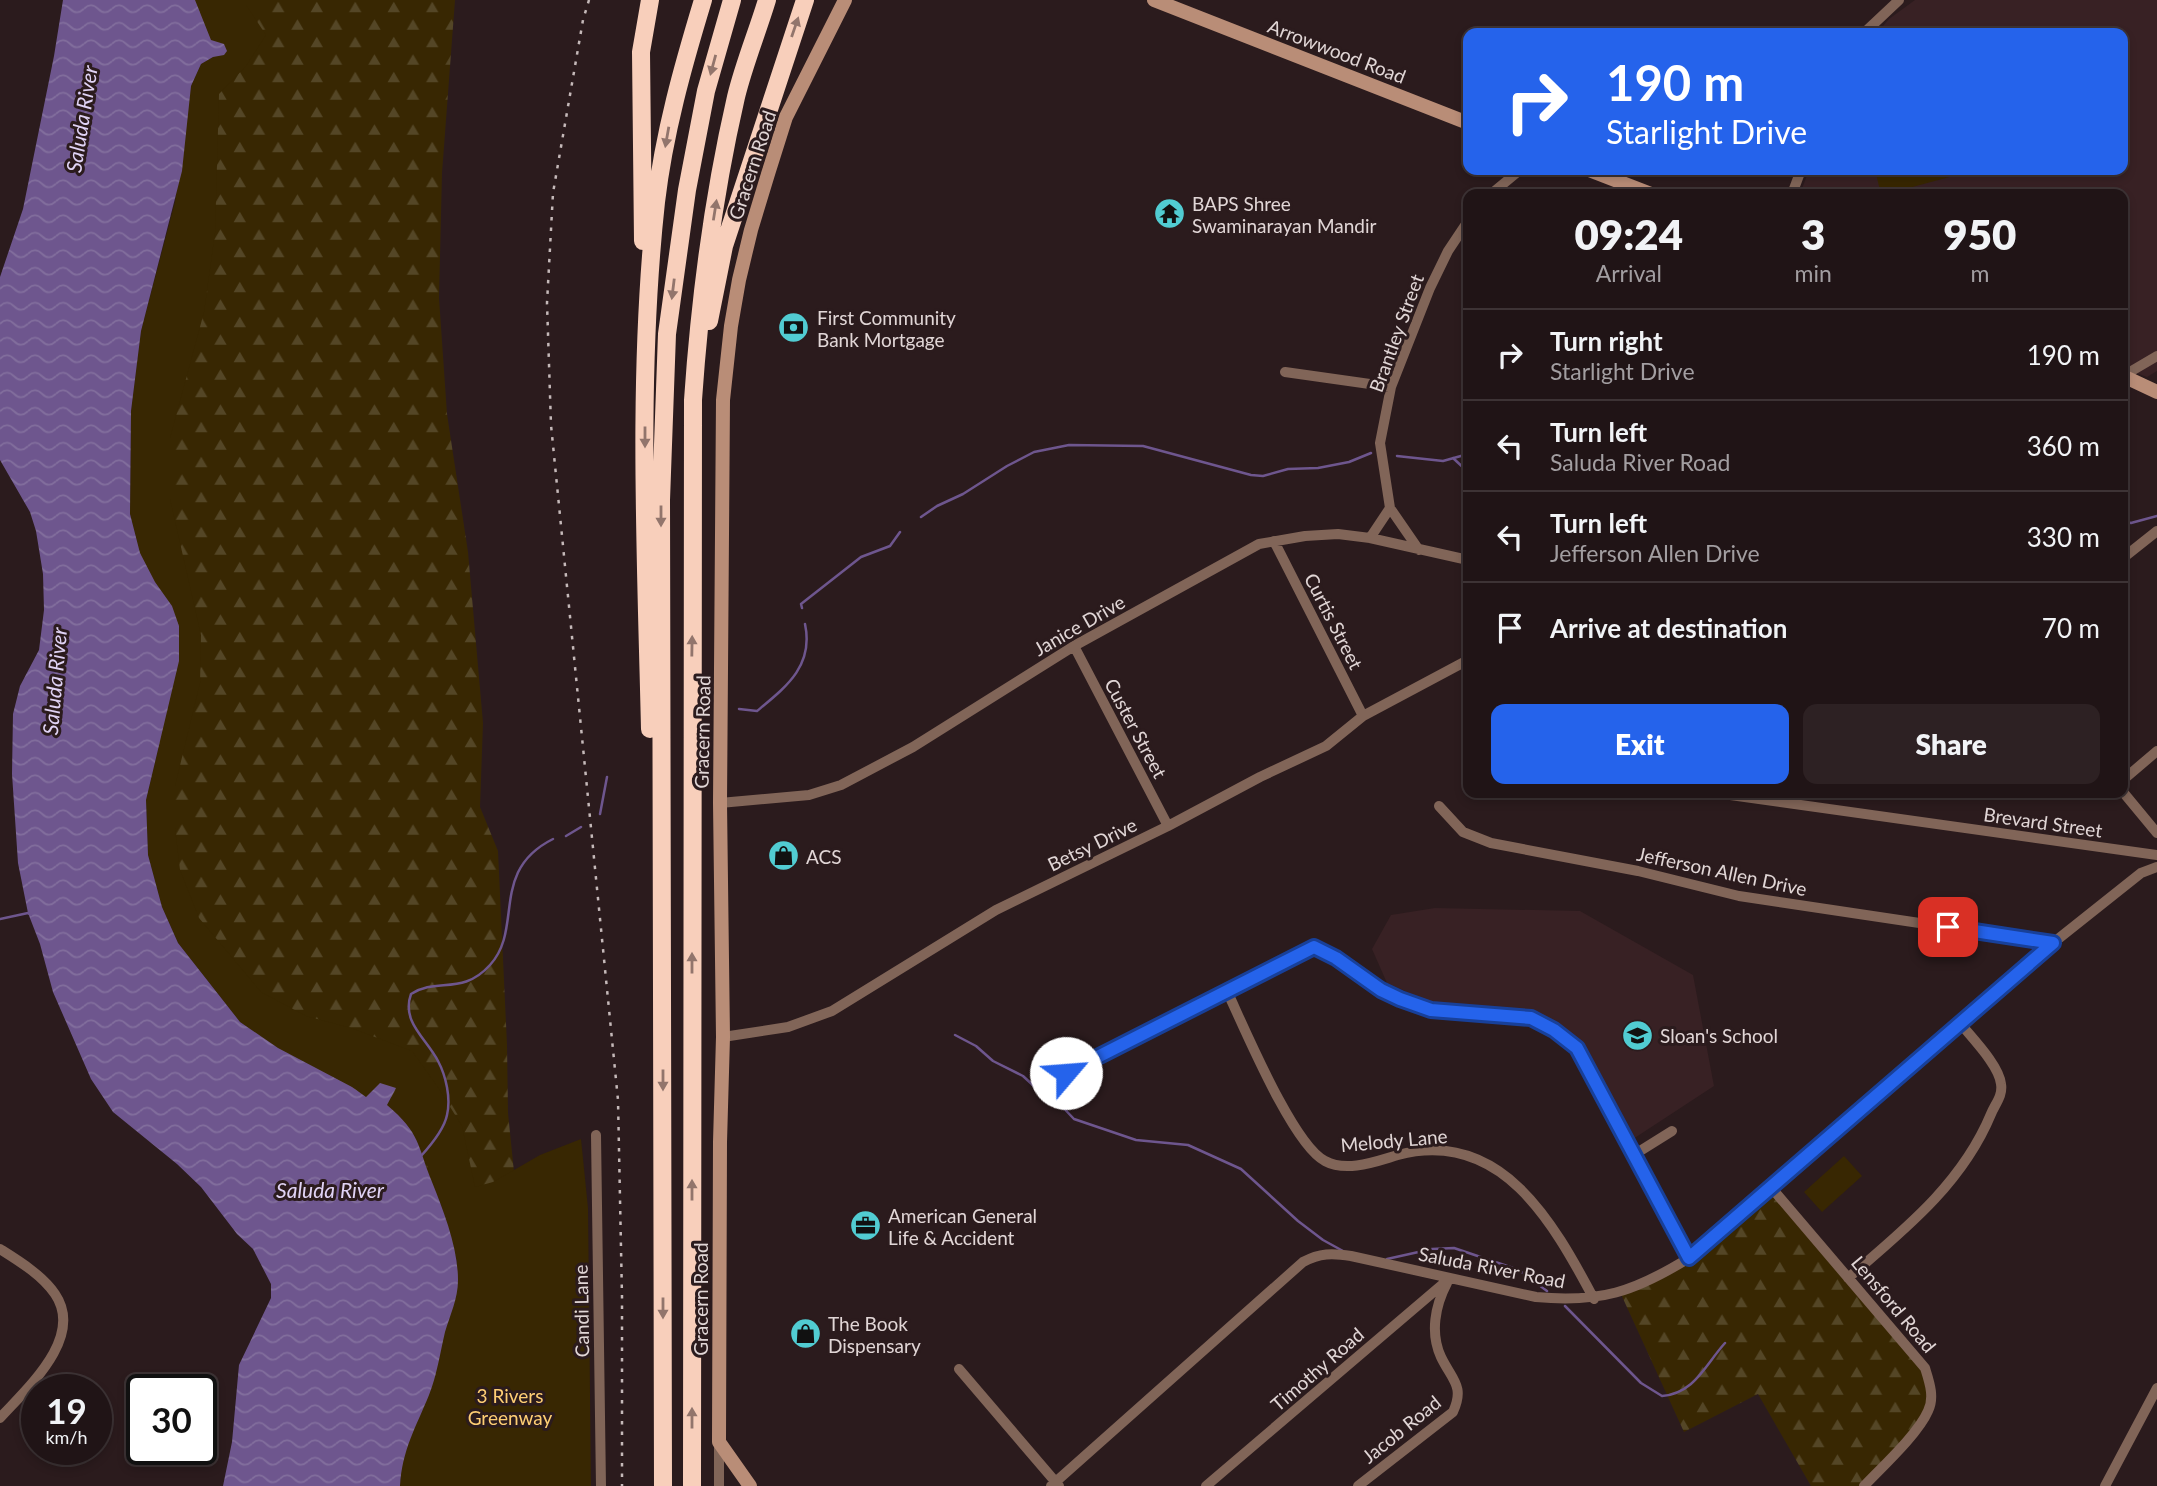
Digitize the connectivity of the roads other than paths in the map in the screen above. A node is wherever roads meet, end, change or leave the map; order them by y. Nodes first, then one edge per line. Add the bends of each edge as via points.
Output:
1 (650, 0) edge
2 (703, 0) edge
3 (732, 0) edge
4 (774, 0) edge
5 (805, 0) edge
6 (845, 0) edge
7 (1899, 0) edge
8 (1162, 2) edge
9 (764, 7) edge
10 (1869, 28) edge
11 (1463, 121) edge
12 (1514, 175) edge
13 (1601, 175) edge
14 (1497, 189) edge
15 (1638, 189) edge
16 (1463, 228) edge
17 (2157, 356) edge
18 (1286, 372) dead end
19 (2128, 373) edge
20 (2128, 378) edge
21 (1391, 387) junction
22 (2157, 393) edge
23 (693, 400) junction
24 (645, 401) junction
25 (1390, 508) junction
26 (2157, 531) edge
27 (1370, 538) junction
28 (1274, 541) junction
29 (1419, 550) junction
30 (2128, 554) edge
31 (1463, 559) edge
32 (1074, 646) junction
33 (1463, 663) edge
34 (1363, 716) junction
35 (2157, 751) edge
36 (2128, 776) edge
37 (1751, 798) edge
38 (2128, 798) edge
39 (720, 803) junction
40 (1439, 806) dead end
41 (1168, 826) junction
42 (2157, 833) edge
43 (2157, 856) edge
44 (2157, 867) edge
45 (2053, 943) junction
46 (1227, 991) junction
47 (663, 1012) junction
48 (1960, 1023) junction
49 (723, 1037) junction
50 (1066, 1073) dead end
51 (1672, 1131) dead end
52 (596, 1135) dead end
53 (1632, 1156) junction
54 (1770, 1186) junction
55 (0, 1249) edge
56 (1689, 1258) junction
57 (1450, 1278) junction
58 (1848, 1278) junction
59 (1594, 1299) junction
60 (959, 1369) dead end
61 (2157, 1388) edge
62 (0, 1418) edge
63 (719, 1441) junction
64 (1056, 1484) edge
65 (601, 1486) edge
66 (663, 1486) edge
67 (692, 1486) edge
68 (719, 1486) edge
69 (750, 1486) edge
70 (1206, 1486) edge
71 (1358, 1486) edge
72 (1864, 1486) edge
73 (2105, 1486) edge

1 - 24 highway via 641,75
2 -> 24 highway via 672,109 656,201
3 -> 47 highway via 706,91 667,334 661,500
4 - 9 highway
23 -> 5 highway via 724,246
6 - 39 street, Gracern Road via 786,117 751,230 731,326 723,400
7 - 10 street
8 - 11 street, Arrowwood Road
23 -> 9 highway via 699,313 725,148
12 - 14 street
13 - 15 street
16 - 21 street, Brantley Street via 1430,288
17 - 19 street
18 - 21 street
20 - 22 street
21 - 25 street, Brantley Street via 1380,443
67 -> 23 highway
24 -> 47 highway via 652,810
25 - 27 street
25 - 29 street, Brantley Street
26 - 30 street
27 - 28 street, Janice Drive via 1338,534
27 - 29 street, Janice Drive
28 - 32 street, Janice Drive via 1259,544
28 - 34 street, Curtis Street
29 - 31 street, Janice Drive
32 - 39 street, Janice Drive via 913,747 841,785 809,795
32 - 41 street, Custer Street
33 - 34 street, Betsy Drive
34 - 41 street, Betsy Drive via 1326,746
35 - 36 street
37 - 43 street, Brevard Street
38 - 42 street
39 - 49 street, Gracern Road
40 - 45 street, Jefferson Allen Drive via 1463,832 1490,843 1739,896
41 - 49 street, Betsy Drive via 996,910 832,1011 788,1027
44 - 45 street, Saluda River Road via 2141,873
45 - 48 street, Saluda River Road
46 - 50 street
46 - 53 street via 1314,947 1381,990 1431,1010 1531,1018 1577,1048
46 - 59 street, Melody Lane via 1300,1137 1325,1161 1367,1164 1442,1149 1484,1162 1513,1181 1539,1208 1563,1240
47 -> 66 highway
48 - 54 street, Saluda River Road
48 - 58 street via 1999,1077 2000,1098 1966,1163 1938,1196
49 - 63 street, Gracern Road
51 - 53 street
52 - 65 street, Candi Lane
53 - 56 street
54 - 56 street, Saluda River Road
54 - 58 street, Lensford Road
55 - 62 street via 55,1293 62,1332 42,1372
56 - 59 street, Saluda River Road via 1645,1283
57 - 59 street, Saluda River Road via 1536,1297
57 - 64 street, Saluda River Road via 1317,1254
57 - 70 street, Timothy Road
57 - 71 street, Jacob Road via 1439,1298 1436,1337 1440,1355 1458,1386 1459,1399 1453,1412
58 - 72 street, Lensford Road via 1925,1368 1931,1389 1929,1409 1916,1429
60 - 64 street
61 - 73 street
63 - 68 street, Gracern Road
63 - 69 street

